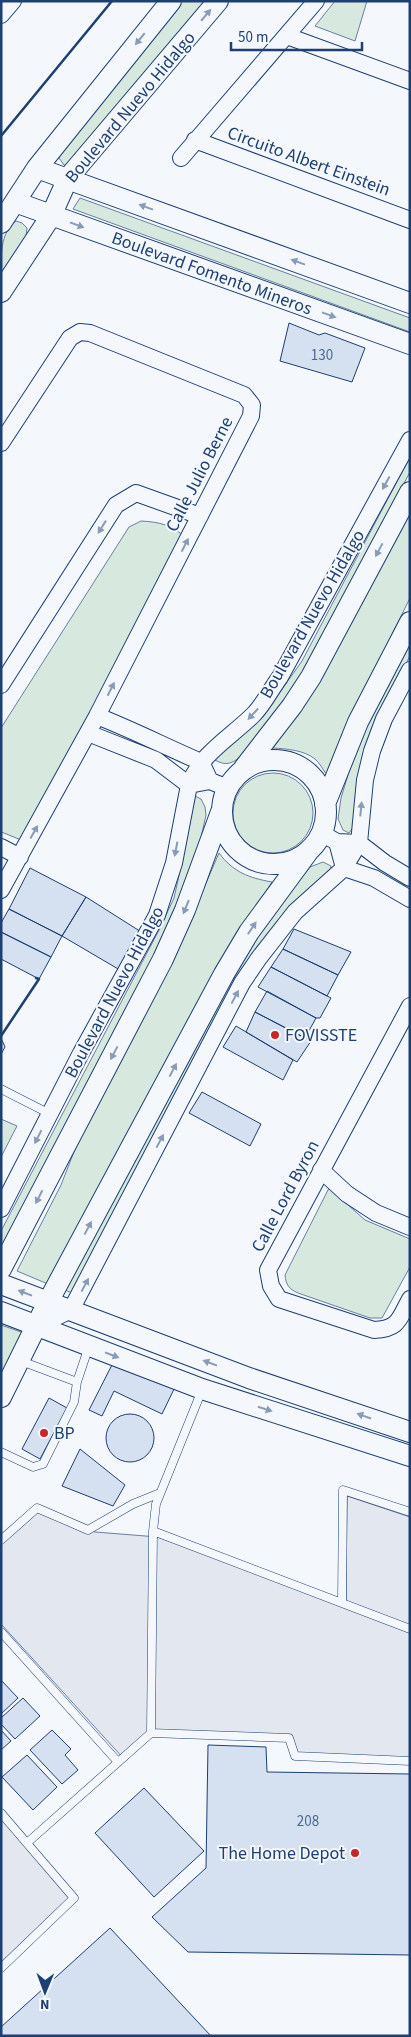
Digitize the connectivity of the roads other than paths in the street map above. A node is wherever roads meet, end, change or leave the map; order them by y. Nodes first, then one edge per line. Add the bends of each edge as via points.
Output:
1 (12, 1) edge
2 (170, 1) edge
3 (218, 1) edge
4 (316, 1) edge
5 (1, 15) edge
6 (287, 36) junction
7 (410, 81) edge
8 (195, 140) junction
9 (181, 158) dead end
10 (37, 168) junction
11 (68, 178) junction
12 (15, 202) junction
13 (51, 216) junction
14 (410, 220) edge
15 (1, 223) edge
16 (1, 292) edge
17 (410, 303) edge
18 (410, 344) edge
19 (410, 440) edge
20 (1, 443) edge
21 (410, 492) edge
22 (200, 516) junction
23 (410, 622) edge
24 (410, 670) edge
25 (1, 686) edge
26 (97, 716) junction
27 (88, 733) junction
28 (159, 752) junction
29 (201, 762) junction
30 (244, 769) junction
31 (219, 784) junction
32 (189, 785) junction
33 (325, 804) junction
34 (222, 812) junction
35 (329, 838) junction
36 (358, 843) junction
37 (1, 847) edge
38 (310, 850) junction
39 (20, 857) junction
40 (384, 863) junction
41 (344, 868) junction
42 (374, 878) junction
43 (410, 878) edge
44 (1, 890) edge
45 (410, 899) edge
46 (410, 1006) edge
47 (1, 1089) edge
48 (50, 1114) junction
49 (321, 1170) junction
50 (1, 1209) edge
51 (410, 1227) edge
52 (1, 1269) edge
53 (1, 1284) edge
54 (410, 1299) edge
55 (48, 1302) junction
56 (71, 1310) junction
57 (1, 1312) edge
58 (38, 1326) junction
59 (89, 1346) junction
60 (20, 1360) junction
61 (77, 1382) junction
62 (202, 1389) junction
63 (1, 1398) edge
64 (410, 1432) edge
65 (1, 1452) edge
66 (410, 1456) edge
67 (160, 1493) junction
68 (410, 1512) edge
69 (153, 1531) junction
70 (1, 1540) edge
71 (342, 1603) junction
72 (410, 1629) edge
73 (1, 1632) edge
74 (151, 1733) junction
75 (410, 1761) edge
76 (118, 1762) junction
77 (1, 1813) edge
78 (27, 1843) junction
79 (1, 1968) edge

1 - 5 street
2 -> 10 street, Boulevard Nuevo Hidalgo
11 -> 3 street, Boulevard Nuevo Hidalgo
4 - 6 street, Circuito Albert Einstein
6 - 7 street
6 - 8 street, Circuito Albert Einstein
8 - 9 street, Circuito Albert Einstein
8 - 14 street, Circuito Albert Einstein
10 - 11 street
10 - 12 street, Boulevard Nuevo Hidalgo
11 - 13 street, Boulevard Nuevo Hidalgo
17 -> 11 street
12 - 13 street, Boulevard Fomento Mineros
12 - 15 street, Boulevard Nuevo Hidalgo
13 - 16 street, Boulevard Nuevo Hidalgo
13 -> 18 street, Boulevard Fomento Mineros
19 -> 29 street, Boulevard Nuevo Hidalgo via 280,676 255,713
20 - 22 street, Calle Julio Berne via 70,338 80,332 90,333 244,395 252,405 251,416
21 -> 30 street, Boulevard Nuevo Hidalgo via 311,676
22 -> 25 street via 136,493 116,505
26 -> 22 street, Calle Julio Berne
23 - 33 street via 358,722
36 -> 24 street via 364,780 372,751 384,719
26 - 27 street, Calle Julio Berne
26 - 28 street via 151,738
27 - 28 street
39 -> 27 street, Calle Julio Berne
28 - 29 street
28 - 32 street
29 - 31 street
29 - 32 street, Boulevard Nuevo Hidalgo
30 - 31 street
30 - 33 street via 271,760 299,766 319,786
31 - 32 street
31 - 34 street
32 -> 48 street, Boulevard Nuevo Hidalgo via 174,863 157,915
33 - 35 street
34 - 38 street via 230,841 254,860 283,863
34 -> 52 street, Boulevard Nuevo Hidalgo via 163,959
35 - 36 street
35 - 38 street
35 - 41 street
36 - 40 street
36 - 41 street
37 - 39 street
55 -> 38 street via 224,974 249,932
39 - 44 street, Calle Julio Berne
40 - 42 street
40 - 43 street
41 - 42 street
56 -> 41 street via 242,984 295,912
42 - 45 street
46 - 49 street, Calle Lord Byron
47 - 48 lane
48 -> 50 street, Boulevard Nuevo Hidalgo
49 - 51 street via 376,1214
49 - 54 street, Calle Lord Byron via 268,1270 271,1286 279,1299 374,1330 387,1329 398,1322
55 -> 53 street
55 - 56 street
55 - 58 street
56 - 58 street
64 -> 56 street via 249,1378
57 - 58 street
58 - 59 street
58 - 60 street
59 - 61 lane
59 -> 62 street
60 - 61 lane
60 - 63 street
61 - 65 lane via 74,1402 42,1464 33,1467
62 -> 66 street
62 - 67 lane
67 - 69 lane
67 - 70 lane via 133,1504 88,1530 37,1508
68 - 71 lane via 343,1490
69 - 71 lane
69 - 74 lane
71 - 72 lane
73 - 76 lane
74 - 75 lane via 288,1738 295,1756
74 - 76 lane
76 - 78 lane
77 - 78 lane
78 - 79 lane via 74,1898

